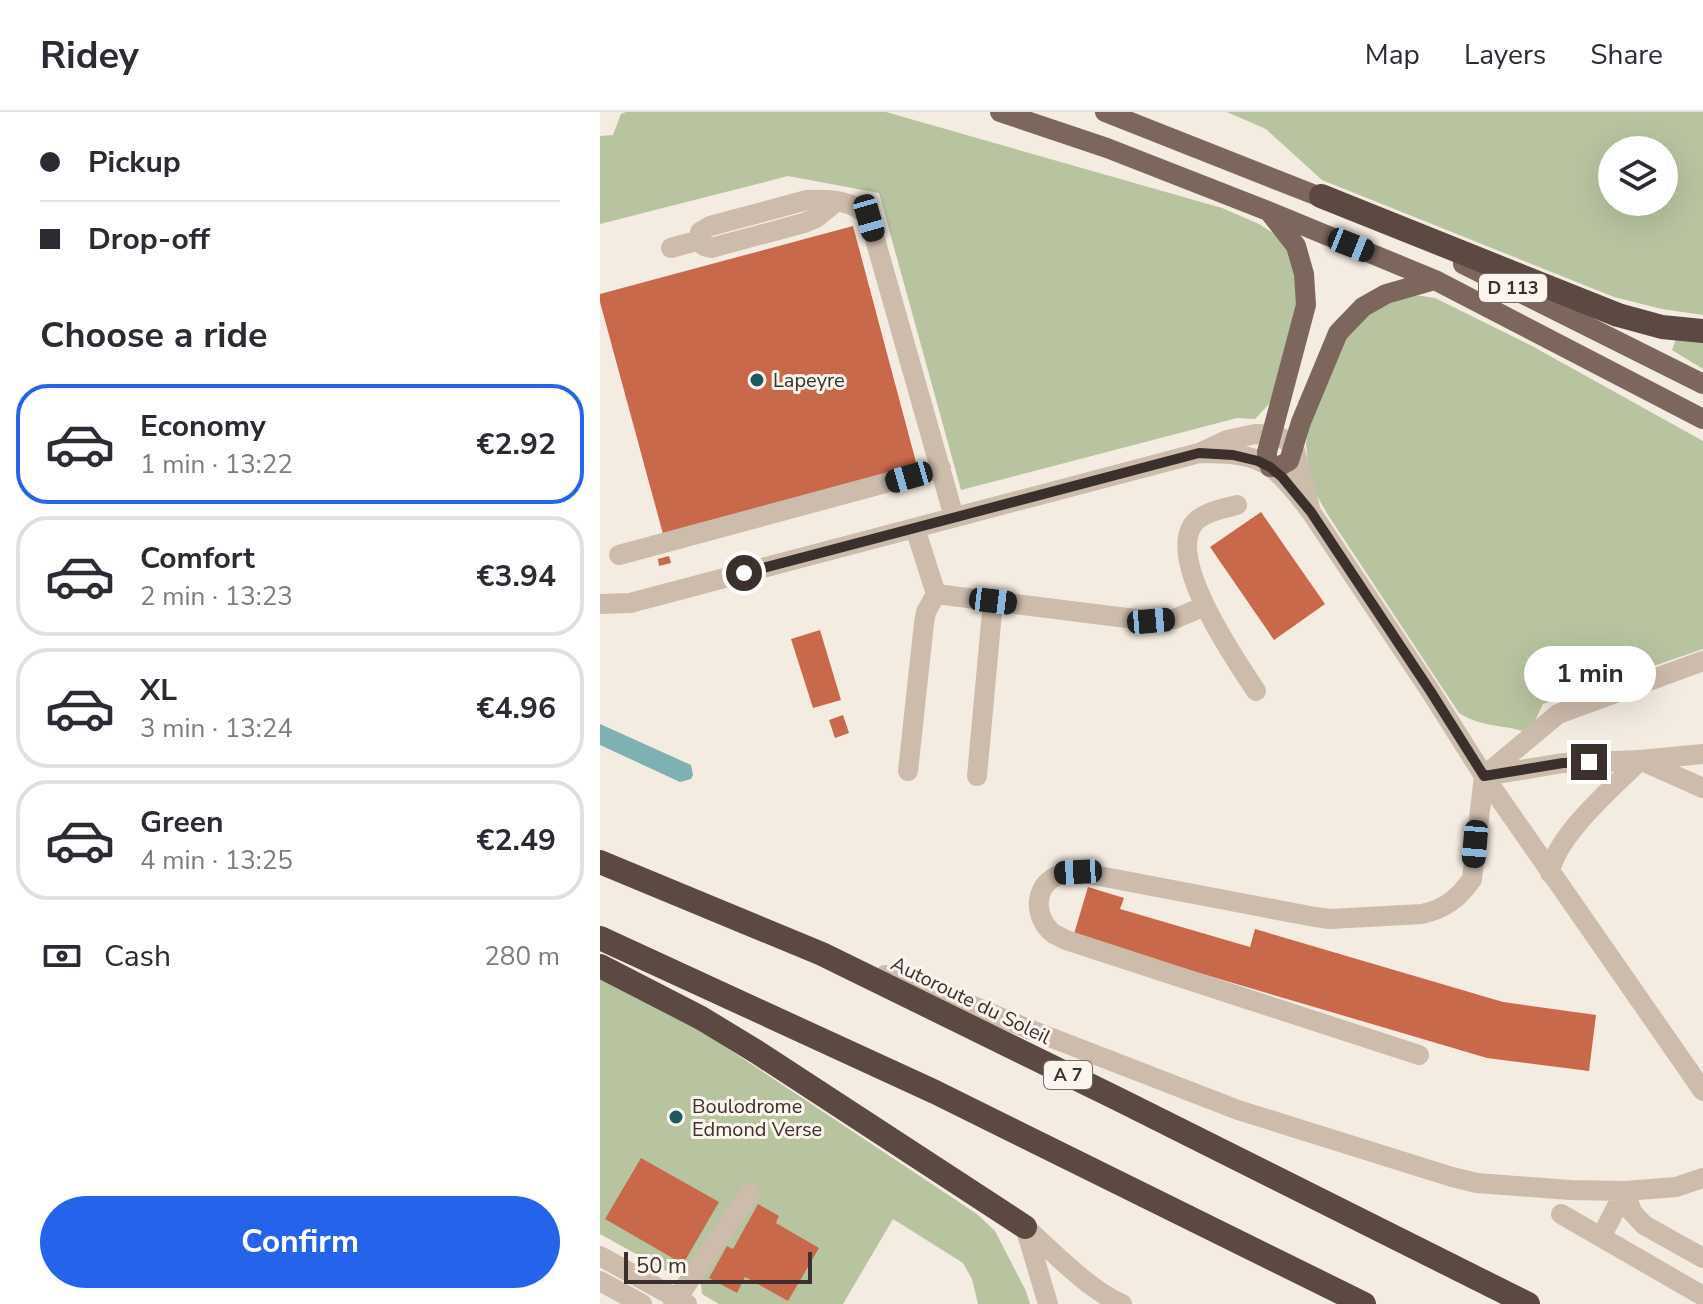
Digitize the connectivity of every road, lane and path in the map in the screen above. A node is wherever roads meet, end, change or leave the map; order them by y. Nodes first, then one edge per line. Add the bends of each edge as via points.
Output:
1 (1000, 112) edge
2 (1105, 112) edge
3 (1321, 196) junction
4 (1268, 211) junction
5 (671, 248) dead end
6 (1435, 280) junction
7 (1703, 331) edge
8 (1703, 384) edge
9 (1703, 419) edge
10 (1271, 434) junction
11 (1294, 447) junction
12 (1199, 453) junction
13 (1270, 467) junction
14 (941, 468) junction
15 (1237, 505) dead end
16 (1311, 512) junction
17 (954, 517) junction
18 (915, 528) junction
19 (619, 555) dead end
20 (936, 594) junction
21 (993, 601) junction
22 (600, 604) edge
23 (1205, 606) junction
24 (1703, 661) edge
25 (1256, 691) dead end
26 (1703, 754) edge
27 (1640, 760) junction
28 (908, 771) dead end
29 (977, 776) dead end
30 (1484, 776) junction
31 (1703, 788) edge
32 (600, 862) edge
33 (1544, 865) junction
34 (600, 938) edge
35 (822, 954) junction
36 (600, 966) edge
37 (1419, 1055) dead end
38 (1703, 1091) edge
39 (1703, 1178) edge
40 (1625, 1191) junction
41 (750, 1193) dead end
42 (1561, 1214) dead end
43 (1025, 1227) junction
44 (1601, 1237) junction
45 (600, 1256) edge
46 (1703, 1258) edge
47 (600, 1281) edge
48 (1703, 1296) edge
49 (679, 1302) edge
50 (642, 1304) edge
51 (1048, 1304) edge
52 (1122, 1304) edge
53 (1364, 1304) edge
54 (1528, 1304) edge

1 - 4 main road, D 113
2 - 3 main road, D 113
3 - 7 highway via 1618,315
3 - 8 main road, D 113
4 - 6 main road, D 113
4 - 10 main road via 1296,246 1306,305
5 - 14 street via 700,240 700,232 710,226 807,200 862,209 869,218
6 - 9 main road, D 113
6 - 11 main road via 1386,294 1363,307 1338,333
10 - 11 street
10 - 12 street via 1237,437
10 - 13 main road
11 - 13 main road via 1289,461
11 - 16 street
12 - 13 street via 1245,457
12 - 17 street
13 - 16 street
14 - 17 street
14 - 19 street
15 - 23 street via 1205,515 1192,526 1190,564
16 - 30 street
17 - 18 street
18 - 20 street
18 - 22 street via 630,603
20 - 21 street
20 - 28 street via 924,623
21 - 23 street via 1151,621 1174,619
21 - 29 street
23 - 25 street
24 - 30 street via 1558,714
26 - 27 street
27 - 30 street via 1563,763
27 - 31 street
27 - 33 street
30 - 33 street
30 - 37 street via 1472,879 1463,893 1436,911 1330,919 1078,872 1061,873 1039,893 1044,922 1066,940
32 - 35 highway, Autoroute du Soleil / A 7
33 - 38 street
34 - 53 highway via 935,1092
35 - 40 street via 959,1000 1238,1110 1452,1177
35 - 54 highway, Autoroute du Soleil / A 7
36 - 43 highway via 757,1052
39 - 40 street via 1676,1187
40 - 44 street
40 - 46 street via 1632,1212 1644,1225
41 - 49 street
42 - 44 street
43 - 51 street
43 - 52 street via 1085,1280
44 - 48 street
45 - 49 street
47 - 50 street

